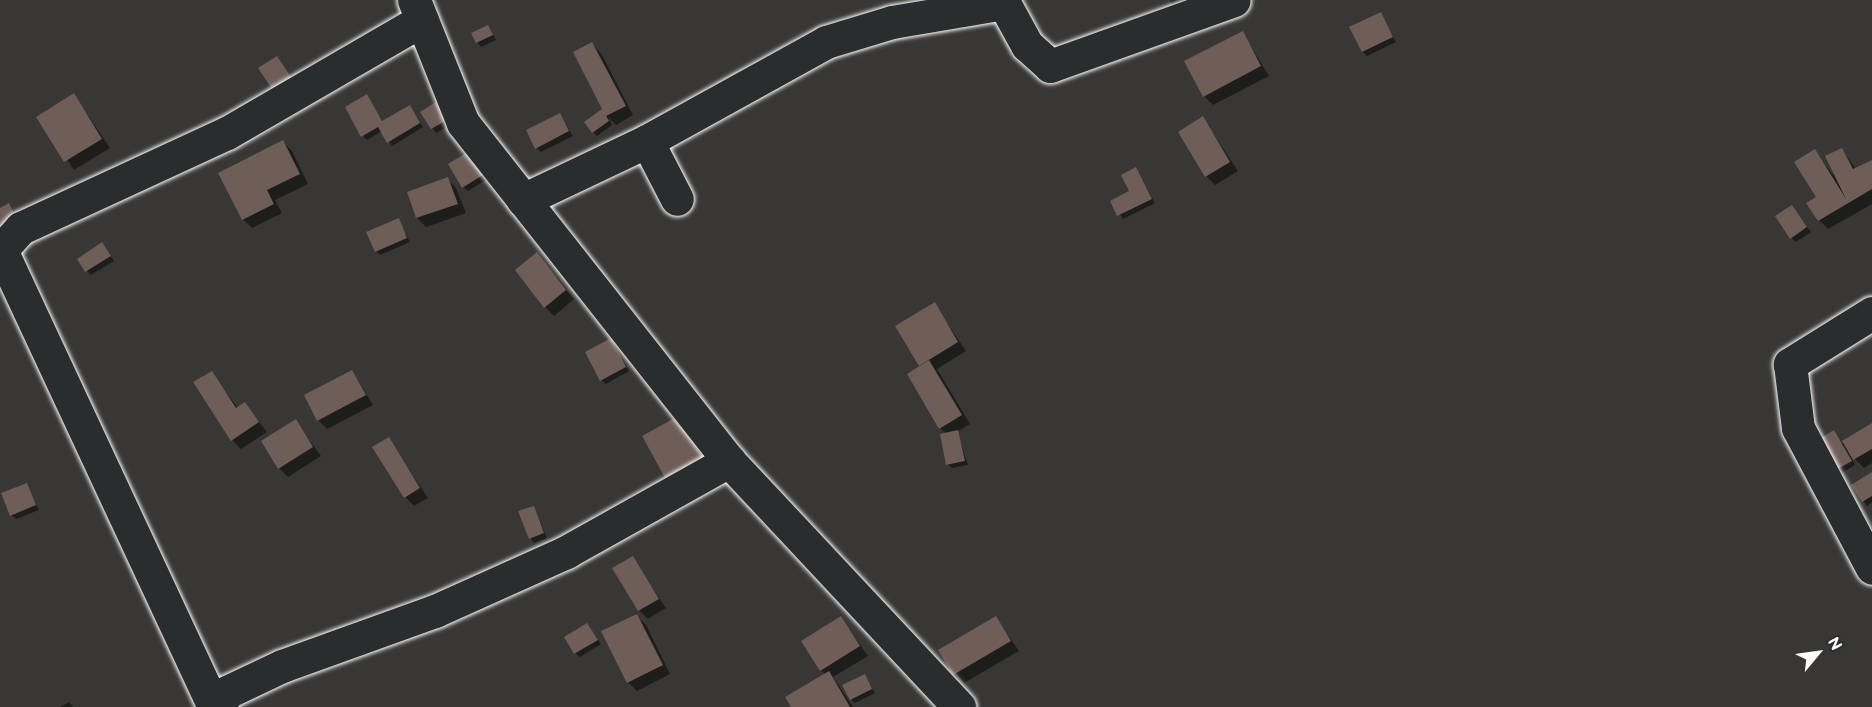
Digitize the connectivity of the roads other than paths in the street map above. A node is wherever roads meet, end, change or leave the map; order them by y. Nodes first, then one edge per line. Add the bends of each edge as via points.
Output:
1 (1234, 0) edge
2 (418, 10) edge
3 (647, 141) junction
4 (677, 199) dead end
5 (523, 200) junction
6 (1, 250) edge
7 (1872, 314) edge
8 (729, 460) junction
9 (1872, 568) edge
10 (216, 707) edge
11 (959, 707) edge

1 - 3 street via 1050,66 1027,45 1004,3 892,22 826,42
2 - 5 street via 463,123
2 - 6 street via 227,134 21,228
3 - 4 street
3 - 5 street
5 - 8 street
6 - 10 street
7 - 9 street via 1790,364 1798,428
8 - 10 street via 566,552 435,611 282,666 227,692
8 - 11 street

